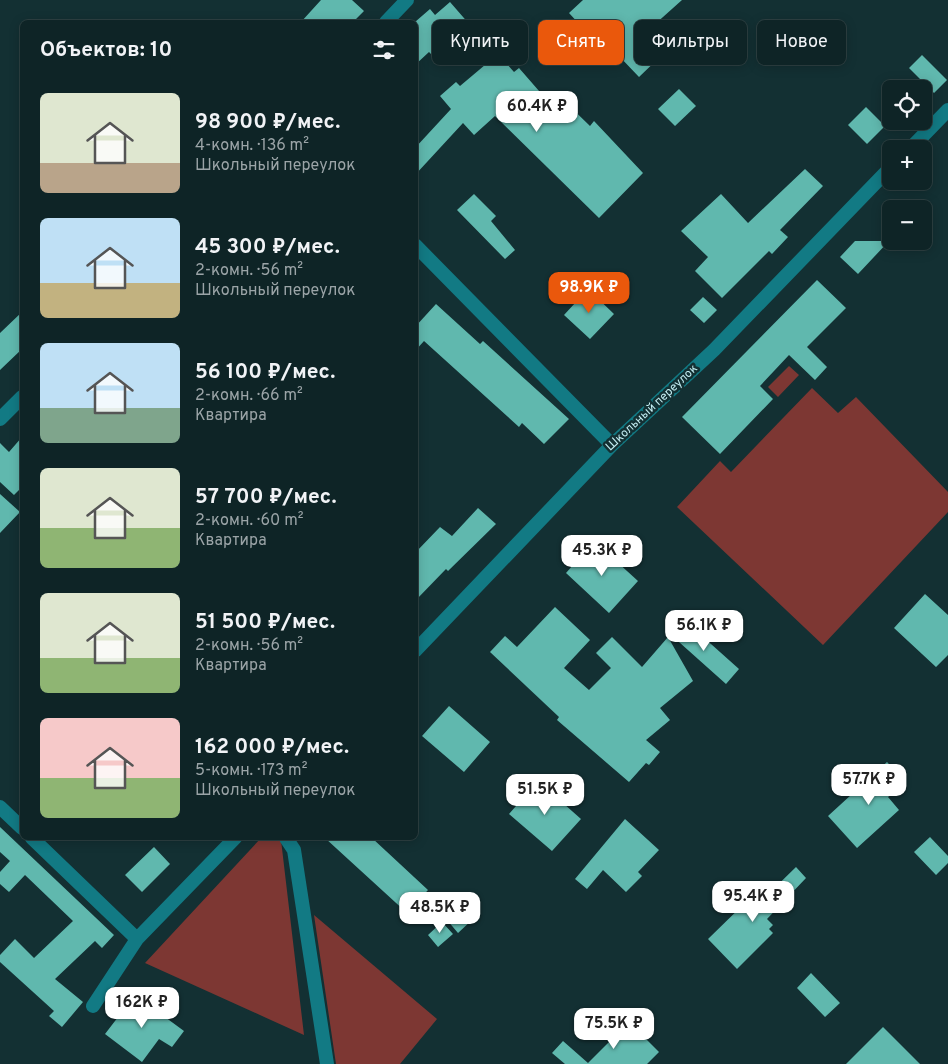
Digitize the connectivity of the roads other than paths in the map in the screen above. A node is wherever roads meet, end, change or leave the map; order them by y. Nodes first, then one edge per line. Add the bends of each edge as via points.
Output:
1 (407, 0) edge
2 (388, 20) edge
3 (948, 110) edge
4 (919, 140) edge
5 (882, 176) edge
6 (418, 247) edge
7 (20, 399) edge
8 (0, 419) edge
9 (612, 445) junction
10 (418, 648) edge
11 (0, 807) edge
12 (20, 826) edge
13 (34, 840) edge
14 (233, 840) edge
15 (287, 840) edge
16 (138, 939) junction
17 (93, 1006) dead end
18 (327, 1064) edge

1 - 2 street
3 - 4 street
5 - 9 street, Школьный переулок via 714,350
6 - 9 street
7 - 8 street
9 - 10 street, Школьный переулок
11 - 12 street
13 - 16 street
14 - 16 street
15 - 18 street via 294,850
16 - 17 street

